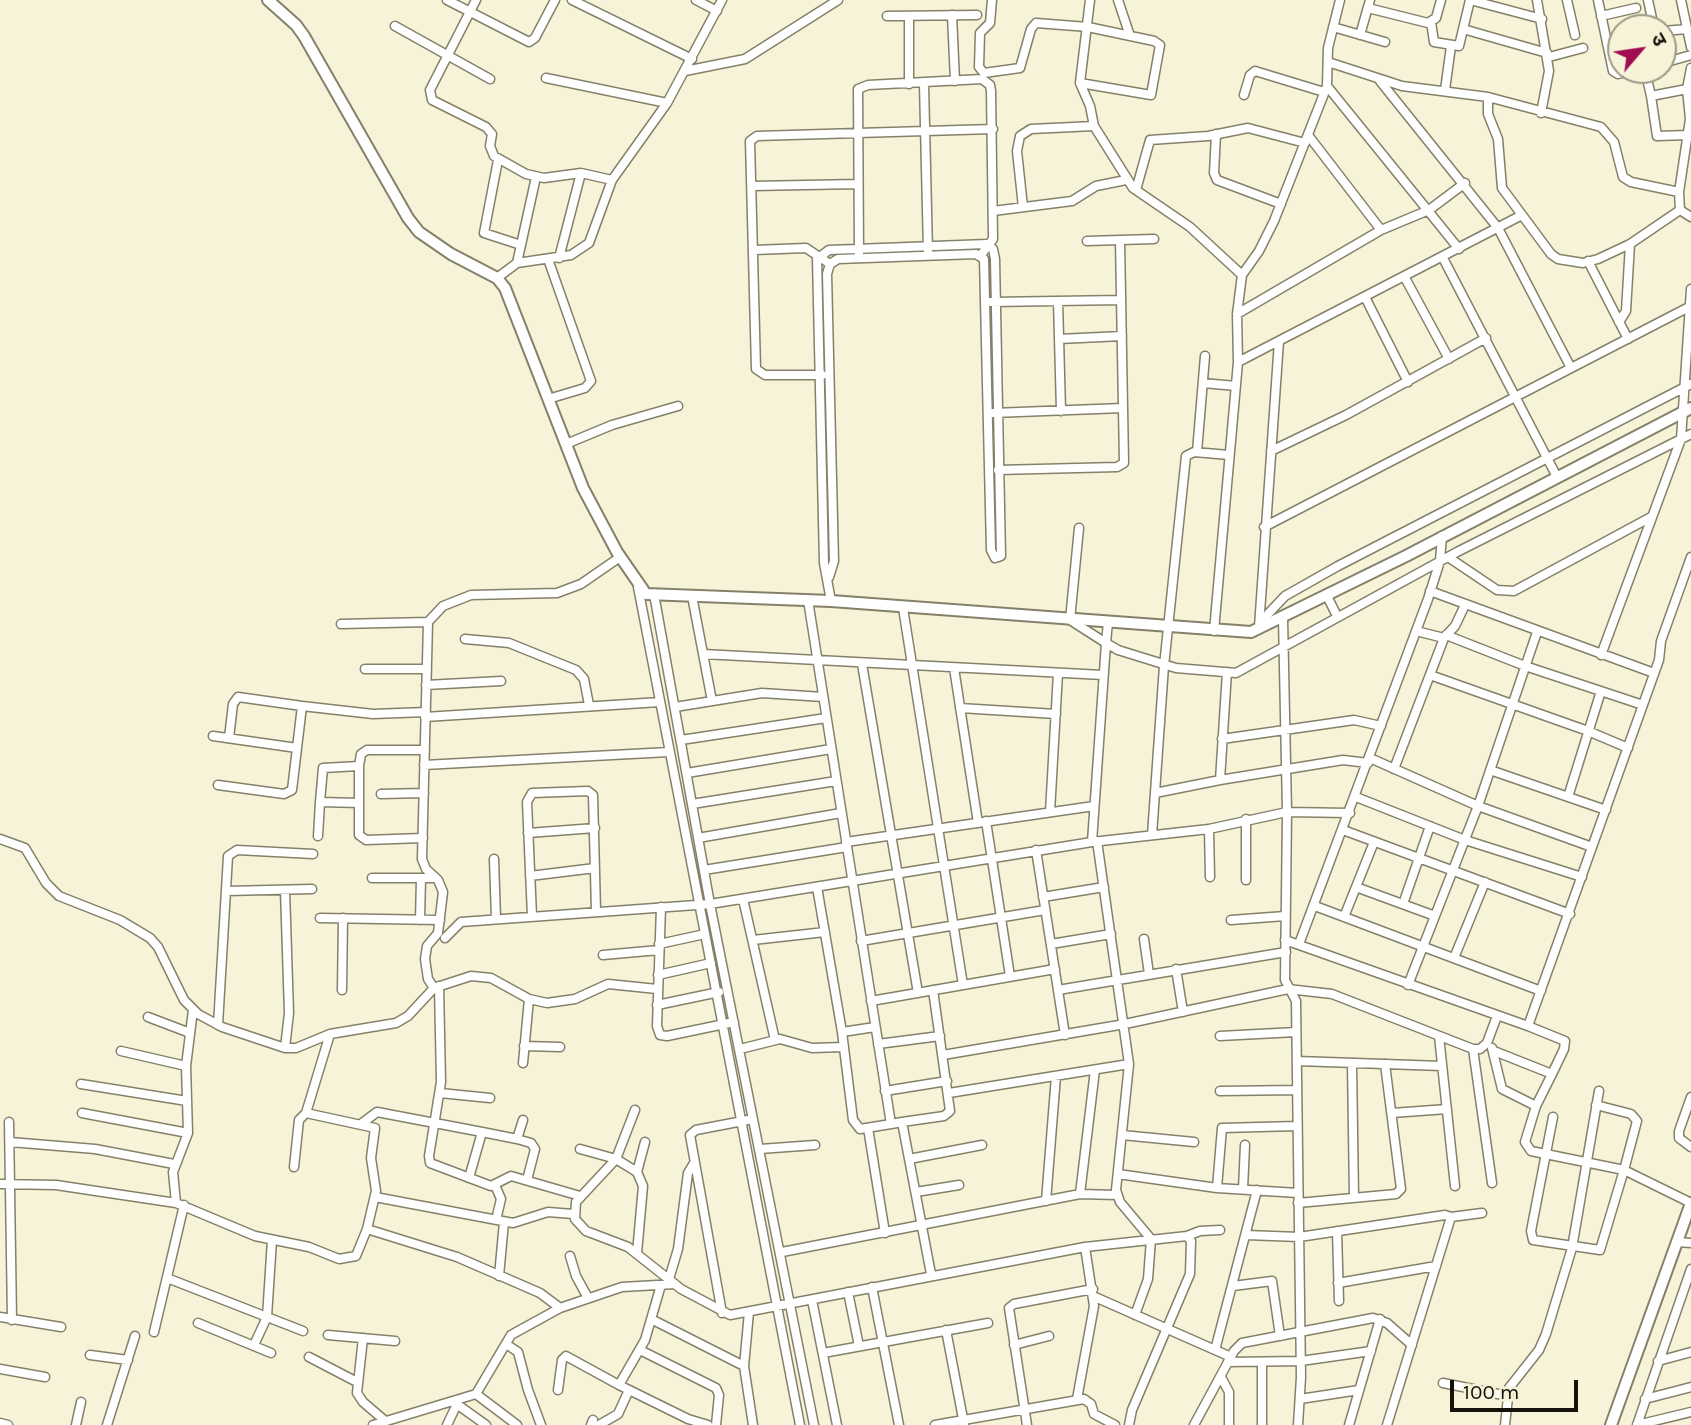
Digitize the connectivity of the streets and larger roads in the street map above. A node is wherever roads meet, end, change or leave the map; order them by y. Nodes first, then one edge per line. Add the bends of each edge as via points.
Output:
1 (268, 0) edge
2 (447, 0) edge
3 (476, 0) edge
4 (555, 0) edge
5 (572, 0) edge
6 (696, 0) edge
7 (722, 0) edge
8 (838, 0) edge
9 (992, 0) edge
10 (1090, 0) edge
11 (1118, 0) edge
12 (1340, 0) edge
13 (1441, 0) edge
14 (1470, 0) edge
15 (1537, 0) edge
16 (1567, 0) edge
17 (1598, 0) edge
18 (1681, 0) edge
19 (1369, 4) edge
20 (1636, 8) dead end
21 (717, 10) junction
22 (470, 12) junction
23 (952, 15) junction
24 (977, 15) dead end
25 (887, 16) dead end
26 (909, 16) junction
27 (1601, 16) junction
28 (1542, 19) junction
29 (1431, 22) junction
30 (395, 26) dead end
31 (1088, 27) junction
32 (1333, 27) junction
33 (1463, 29) junction
34 (1687, 29) junction
35 (1677, 30) edge
36 (1360, 35) junction
37 (1575, 35) dead end
38 (1130, 36) junction
39 (1385, 42) dead end
40 (1606, 44) joint
41 (1451, 46) junction
42 (1691, 47) edge
43 (1583, 48) dead end
44 (1607, 48) edge
45 (449, 55) junction
46 (1548, 55) junction
47 (692, 60) junction
48 (1328, 62) junction
49 (1691, 68) edge
50 (685, 71) junction
51 (546, 78) dead end
52 (490, 79) dead end
53 (1379, 80) junction
54 (956, 81) junction
55 (1080, 83) junction
56 (909, 84) junction
57 (923, 84) junction
58 (1649, 84) edge
59 (1688, 87) edge
60 (1326, 89) junction
61 (1445, 90) junction
62 (1244, 94) dead end
63 (1651, 96) junction
64 (1488, 97) junction
65 (667, 103) junction
66 (1541, 113) junction
67 (1094, 126) junction
68 (993, 129) junction
69 (926, 132) junction
70 (858, 133) junction
71 (1216, 134) junction
72 (1688, 135) junction
73 (1307, 139) junction
74 (498, 160) junction
75 (581, 173) junction
76 (536, 177) junction
77 (612, 180) junction
78 (1126, 180) junction
79 (1465, 183) junction
80 (858, 184) junction
81 (752, 186) junction
82 (1136, 190) junction
83 (1679, 192) junction
84 (1281, 204) junction
85 (1023, 207) junction
86 (1429, 210) junction
87 (1680, 210) junction
88 (993, 211) junction
89 (1522, 215) junction
90 (1691, 217) edge
91 (1498, 228) junction
92 (1381, 230) junction
93 (1154, 239) dead end
94 (1120, 240) junction
95 (1087, 241) dead end
96 (1630, 244) junction
97 (521, 245) junction
98 (990, 246) junction
99 (1459, 249) junction
100 (754, 250) junction
101 (928, 252) junction
102 (820, 254) junction
103 (859, 254) junction
104 (981, 255) junction
105 (559, 258) junction
106 (1443, 258) junction
107 (548, 259) junction
108 (1588, 261) junction
109 (517, 263) junction
110 (830, 264) junction
111 (1242, 275) junction
112 (1404, 276) junction
113 (497, 278) junction
114 (1691, 289) edge
115 (1365, 297) junction
116 (1121, 300) junction
117 (1058, 301) junction
118 (991, 302) junction
119 (1689, 307) edge
120 (1237, 314) junction
121 (1619, 322) junction
122 (1122, 336) junction
123 (1486, 338) junction
124 (1059, 339) junction
125 (1628, 339) junction
126 (1279, 341) junction
127 (1205, 356) dead end
128 (1449, 359) junction
129 (1238, 362) junction
130 (1571, 368) junction
131 (824, 374) junction
132 (1408, 382) junction
133 (1203, 383) junction
134 (1688, 385) edge
135 (1236, 386) junction
136 (1516, 397) junction
137 (548, 400) junction
138 (678, 406) dead end
139 (1123, 408) junction
140 (1687, 410) edge
141 (1061, 411) junction
142 (988, 413) junction
143 (999, 413) junction
144 (1691, 434) edge
145 (1681, 439) junction
146 (566, 444) junction
147 (1272, 451) junction
148 (1197, 452) junction
149 (1229, 455) junction
150 (1547, 458) junction
151 (989, 470) junction
152 (1000, 470) junction
153 (1557, 477) junction
154 (1651, 517) junction
155 (1265, 527) junction
156 (1079, 528) dead end
157 (1442, 536) junction
158 (620, 557) junction
159 (1691, 557) edge
160 (1444, 559) junction
161 (638, 587) junction
162 (1430, 592) junction
163 (654, 594) junction
164 (692, 596) junction
165 (1327, 596) junction
166 (808, 600) junction
167 (831, 601) junction
168 (1465, 605) junction
169 (903, 608) junction
170 (1337, 617) junction
171 (1283, 618) junction
172 (1070, 620) junction
173 (428, 622) junction
174 (1108, 622) junction
175 (341, 624) dead end
176 (1170, 627) junction
177 (1259, 629) junction
178 (1214, 631) junction
179 (1416, 631) junction
180 (1536, 632) junction
181 (1445, 636) junction
182 (465, 639) dead end
183 (1106, 643) junction
184 (1283, 646) junction
185 (703, 654) junction
186 (1601, 655) junction
187 (817, 662) junction
188 (862, 664) junction
189 (1164, 666) junction
190 (1525, 666) junction
191 (913, 667) junction
192 (365, 668) dead end
193 (954, 668) junction
194 (427, 669) junction
195 (1227, 672) junction
196 (1058, 673) junction
197 (1654, 673) junction
198 (1103, 675) junction
199 (1430, 675) junction
200 (501, 681) dead end
201 (426, 685) junction
202 (1601, 691) junction
203 (823, 697) junction
204 (712, 701) junction
205 (660, 702) junction
206 (1512, 704) junction
207 (589, 705) junction
208 (1643, 705) junction
209 (302, 706) junction
210 (675, 708) junction
211 (960, 708) junction
212 (1056, 714) junction
213 (426, 715) junction
214 (826, 718) junction
215 (1381, 726) junction
216 (1284, 730) junction
217 (1588, 731) junction
218 (213, 736) dead end
219 (229, 738) junction
220 (1222, 739) junction
221 (681, 740) junction
222 (297, 748) junction
223 (831, 748) junction
224 (1628, 748) junction
225 (425, 750) junction
226 (669, 752) junction
227 (1369, 760) junction
228 (424, 765) junction
229 (359, 766) junction
230 (1394, 769) junction
231 (1490, 770) junction
232 (1284, 771) junction
233 (687, 773) junction
234 (1220, 780) junction
235 (836, 781) junction
236 (218, 785) dead end
237 (424, 793) junction
238 (1155, 793) junction
239 (381, 794) dead end
240 (1356, 797) junction
241 (1568, 797) junction
242 (320, 802) junction
243 (359, 803) junction
244 (692, 804) junction
245 (1094, 806) junction
246 (1478, 806) junction
247 (1606, 810) junction
248 (1050, 812) junction
249 (1287, 812) junction
250 (841, 813) junction
251 (1350, 813) junction
252 (1246, 820) junction
253 (982, 822) junction
254 (1430, 826) junction
255 (595, 828) junction
256 (938, 828) junction
257 (1209, 828) junction
258 (1343, 830) junction
259 (528, 833) junction
260 (318, 835) dead end
261 (891, 835) junction
262 (1152, 835) junction
263 (422, 838) junction
264 (698, 838) junction
265 (0, 839) edge
266 (1465, 840) junction
267 (1094, 841) junction
268 (1374, 842) junction
269 (846, 845) junction
270 (1592, 847) junction
271 (1036, 850) junction
272 (313, 854) dead end
273 (1419, 857) junction
274 (991, 858) junction
275 (494, 859) dead end
276 (944, 866) junction
277 (595, 868) junction
278 (704, 870) junction
279 (1453, 870) junction
280 (898, 875) junction
281 (530, 876) junction
282 (1210, 877) dead end
283 (1582, 877) junction
284 (372, 878) dead end
285 (421, 878) junction
286 (435, 878) junction
287 (1247, 880) dead end
288 (852, 881) junction
289 (1485, 882) junction
290 (817, 887) junction
291 (1104, 887) junction
292 (1356, 887) junction
293 (312, 889) dead end
294 (285, 890) junction
295 (226, 891) junction
296 (1043, 897) junction
297 (743, 899) junction
298 (710, 904) junction
299 (1403, 904) junction
300 (699, 905) junction
301 (1315, 906) junction
302 (661, 907) junction
303 (1045, 910) junction
304 (596, 911) junction
305 (1570, 914) junction
306 (532, 916) junction
307 (1285, 916) junction
308 (1435, 916) junction
309 (1344, 917) junction
310 (320, 918) dead end
311 (343, 918) junction
312 (1001, 918) junction
313 (496, 919) junction
314 (420, 920) junction
315 (440, 920) junction
316 (1231, 920) dead end
317 (954, 926) junction
318 (825, 932) junction
319 (908, 933) junction
320 (705, 934) junction
321 (1111, 934) junction
322 (445, 938) dead end
323 (1144, 939) dead end
324 (753, 940) junction
325 (1286, 940) junction
326 (861, 941) junction
327 (1051, 944) junction
328 (1298, 944) junction
329 (659, 947) junction
330 (1423, 947) junction
331 (1286, 952) junction
332 (603, 955) dead end
333 (1454, 958) junction
334 (711, 963) junction
335 (1055, 969) junction
336 (1176, 969) junction
337 (1149, 974) junction
338 (658, 975) junction
339 (1010, 976) junction
340 (1118, 979) junction
341 (963, 985) junction
342 (1408, 985) junction
343 (437, 987) junction
344 (657, 989) junction
345 (1288, 989) junction
346 (342, 990) dead end
347 (728, 990) junction
348 (933, 990) junction
349 (1058, 990) junction
350 (1541, 991) junction
351 (717, 992) junction
352 (918, 993) junction
353 (529, 999) junction
354 (871, 1001) junction
355 (657, 1005) junction
356 (193, 1010) junction
357 (1183, 1012) junction
358 (1497, 1016) junction
359 (148, 1017) dead end
360 (734, 1022) junction
361 (723, 1024) junction
362 (1125, 1024) junction
363 (218, 1025) junction
364 (1528, 1026) junction
365 (875, 1027) junction
366 (842, 1032) junction
367 (1296, 1032) junction
368 (190, 1033) junction
369 (330, 1034) junction
370 (1065, 1035) junction
371 (940, 1036) junction
372 (1220, 1036) dead end
373 (1439, 1036) junction
374 (775, 1040) junction
375 (1487, 1043) junction
376 (878, 1045) junction
377 (524, 1046) junction
378 (560, 1047) dead end
379 (844, 1047) junction
380 (285, 1048) junction
381 (740, 1049) junction
382 (1473, 1049) junction
383 (121, 1051) dead end
384 (1494, 1051) junction
385 (943, 1055) junction
386 (1297, 1061) junction
387 (523, 1063) dead end
388 (1352, 1063) junction
389 (1129, 1064) junction
390 (1385, 1064) junction
391 (186, 1066) junction
392 (1442, 1066) junction
393 (1095, 1070) junction
394 (1552, 1074) junction
395 (1056, 1076) junction
396 (947, 1081) junction
397 (81, 1084) dead end
398 (1297, 1090) junction
399 (885, 1091) junction
400 (1220, 1091) dead end
401 (1599, 1091) dead end
402 (440, 1093) junction
403 (949, 1093) junction
404 (1691, 1097) edge
405 (490, 1098) dead end
406 (187, 1101) junction
407 (1596, 1105) junction
408 (1536, 1106) junction
409 (1447, 1109) junction
410 (635, 1110) dead end
411 (82, 1112) dead end
412 (306, 1113) junction
413 (1392, 1113) junction
414 (1553, 1117) dead end
415 (754, 1119) junction
416 (523, 1120) dead end
417 (743, 1121) junction
418 (9, 1122) dead end
419 (902, 1122) junction
420 (361, 1124) junction
421 (434, 1124) junction
422 (891, 1124) junction
423 (1297, 1126) junction
424 (868, 1128) junction
425 (482, 1132) junction
426 (188, 1133) junction
427 (1122, 1135) junction
428 (517, 1139) junction
429 (10, 1142) junction
430 (645, 1142) dead end
431 (1194, 1142) dead end
432 (815, 1145) dead end
433 (982, 1145) dead end
434 (1245, 1145) dead end
435 (1691, 1147) edge
436 (580, 1149) dead end
437 (762, 1153) junction
438 (1546, 1153) junction
439 (616, 1159) junction
440 (909, 1159) junction
441 (750, 1160) junction
442 (1587, 1162) junction
443 (694, 1163) junction
444 (174, 1164) junction
445 (294, 1167) dead end
446 (1624, 1170) junction
447 (638, 1172) junction
448 (1118, 1174) junction
449 (469, 1178) junction
450 (527, 1180) junction
451 (1492, 1183) dead end
452 (0, 1184) edge
453 (10, 1184) junction
454 (495, 1185) junction
455 (958, 1185) dead end
456 (1455, 1186) dead end
457 (1217, 1188) junction
458 (1243, 1189) junction
459 (1257, 1190) junction
460 (916, 1192) junction
461 (770, 1194) junction
462 (1080, 1194) junction
463 (1117, 1195) junction
464 (580, 1196) junction
465 (757, 1196) junction
466 (375, 1197) junction
467 (1298, 1198) junction
468 (1354, 1198) junction
469 (10, 1201) junction
470 (1046, 1201) junction
471 (0, 1202) edge
472 (180, 1204) junction
473 (1691, 1205) edge
474 (1482, 1213) dead end
475 (573, 1214) junction
476 (1451, 1217) junction
477 (500, 1221) junction
478 (922, 1226) junction
479 (367, 1229) junction
480 (1220, 1230) dead end
481 (1337, 1231) junction
482 (885, 1233) junction
483 (1246, 1235) junction
484 (1187, 1236) junction
485 (1299, 1237) junction
486 (1151, 1239) junction
487 (272, 1240) junction
488 (1677, 1242) junction
489 (1691, 1243) edge
490 (1086, 1247) junction
491 (1572, 1248) junction
492 (782, 1252) junction
493 (637, 1253) junction
494 (570, 1256) dead end
495 (784, 1266) junction
496 (1436, 1266) junction
497 (771, 1268) junction
498 (1691, 1269) edge
499 (931, 1275) junction
500 (499, 1276) junction
501 (167, 1278) junction
502 (672, 1282) junction
503 (1338, 1283) junction
504 (661, 1285) junction
505 (1233, 1286) junction
506 (872, 1287) junction
507 (848, 1292) junction
508 (1094, 1293) junction
509 (589, 1298) junction
510 (813, 1300) junction
511 (1339, 1301) dead end
512 (792, 1304) junction
513 (778, 1307) junction
514 (560, 1308) junction
515 (722, 1312) junction
516 (749, 1312) junction
517 (1135, 1315) junction
518 (0, 1317) edge
519 (267, 1317) junction
520 (12, 1320) junction
521 (651, 1320) junction
522 (1380, 1320) junction
523 (198, 1323) dead end
524 (988, 1323) dead end
525 (61, 1327) dead end
526 (946, 1330) junction
527 (1169, 1330) junction
528 (303, 1331) dead end
529 (154, 1332) dead end
530 (1300, 1332) junction
531 (328, 1335) dead end
532 (135, 1336) dead end
533 (1049, 1336) dead end
534 (1280, 1336) junction
535 (363, 1338) junction
536 (395, 1341) dead end
537 (883, 1342) junction
538 (506, 1344) junction
539 (254, 1345) junction
540 (1014, 1345) junction
541 (1412, 1345) junction
542 (859, 1346) junction
543 (640, 1350) junction
544 (1215, 1350) junction
545 (1371, 1351) junction
546 (1691, 1352) edge
547 (271, 1353) dead end
548 (823, 1353) junction
549 (90, 1355) dead end
550 (309, 1357) dead end
551 (1230, 1359) junction
552 (128, 1360) junction
553 (1301, 1361) junction
554 (1658, 1361) junction
555 (1262, 1362) junction
556 (744, 1366) junction
557 (0, 1369) edge
558 (45, 1377) dead end
559 (1221, 1377) junction
560 (358, 1382) junction
561 (1443, 1383) dead end
562 (619, 1384) junction
563 (1691, 1387) edge
564 (558, 1390) dead end
565 (629, 1390) junction
566 (1359, 1390) junction
567 (475, 1394) junction
568 (1507, 1396) junction
569 (1077, 1399) junction
570 (1300, 1399) junction
571 (1645, 1399) junction
572 (81, 1402) dead end
573 (456, 1404) junction
574 (1025, 1410) junction
575 (1691, 1412) edge
576 (1094, 1414) junction
577 (388, 1421) edge
578 (964, 1422) edge
579 (0, 1423) edge
580 (594, 1423) edge
581 (8, 1425) edge
582 (76, 1425) edge
583 (107, 1425) edge
584 (373, 1425) edge
585 (447, 1425) edge
586 (486, 1425) edge
587 (517, 1425) edge
588 (541, 1425) edge
589 (708, 1425) edge
590 (716, 1425) edge
591 (752, 1425) edge
592 (800, 1425) edge
593 (814, 1425) edge
594 (837, 1425) edge
595 (899, 1425) edge
596 (935, 1425) edge
597 (1027, 1425) edge
598 (1096, 1425) edge
599 (1115, 1425) edge
600 (1129, 1425) edge
601 (1194, 1425) edge
602 (1228, 1425) edge
603 (1262, 1425) edge
604 (1298, 1425) edge
605 (1349, 1425) edge
606 (1387, 1425) edge
607 (1505, 1425) edge
608 (1611, 1425) edge
609 (1637, 1425) edge

1 - 113 street via 304,36 419,232
2 - 22 street
3 - 22 street
4 - 22 street via 529,41
5 - 47 street
6 - 21 street
7 - 21 street
8 - 50 street via 745,59
9 - 31 street via 990,23 980,33 979,66 984,72 1020,68 1036,23
10 - 31 street
11 - 38 street
12 - 32 street
13 - 29 street
14 - 28 street
14 - 33 street
15 - 28 street
16 - 37 street
17 - 27 street
18 - 34 street
19 - 29 street
19 - 36 street
20 - 27 street
21 - 47 street
22 - 45 street
23 - 24 street
23 - 26 street
23 - 54 street
25 - 26 street
26 - 56 street
27 - 40 street
28 - 46 street
29 - 41 street via 1434,42
30 - 45 street
31 - 38 street
31 - 55 street
32 - 36 street
32 - 48 street
33 - 41 street via 1459,46
33 - 46 street
34 - 35 street
34 - 42 street
36 - 39 street
38 - 55 street via 1160,45 1151,95
40 - 44 street
41 - 61 street
43 - 46 street
45 - 52 street
45 - 74 street via 429,95 490,130 491,151
46 - 66 street
47 - 50 street
48 - 53 street
48 - 60 street
49 - 59 street
50 - 65 street
51 - 65 street
53 - 61 street
53 - 79 street
54 - 57 street
54 - 68 street via 987,81
55 - 67 street
56 - 57 street
56 - 70 street via 858,89
57 - 69 street
58 - 63 street
59 - 63 street
59 - 72 street
60 - 62 street via 1255,71
60 - 73 street
60 - 86 street
61 - 64 street
63 - 72 street via 1657,136
64 - 66 street
64 - 89 street via 1502,188
65 - 77 street
66 - 83 street via 1601,127 1614,142 1623,177
67 - 78 street
67 - 85 street via 1023,132 1017,151
68 - 69 street
68 - 88 street
69 - 70 street
69 - 101 street
70 - 80 street
70 - 81 street via 753,138 749,146
71 - 73 street via 1253,128
71 - 82 street via 1150,140
71 - 84 street via 1217,180
72 - 83 street
73 - 84 street
73 - 92 street
74 - 76 street
74 - 97 street via 484,233
75 - 76 street
75 - 77 street
75 - 105 street
76 - 97 street
77 - 105 street via 589,243 578,253
78 - 82 street
78 - 85 street via 1096,186 1072,201
79 - 86 street
79 - 91 street
80 - 81 street
80 - 103 street
81 - 100 street
82 - 111 street via 1190,227
83 - 87 street
84 - 111 street
85 - 88 street
86 - 92 street
86 - 99 street
87 - 90 street
87 - 96 street
88 - 98 street
89 - 91 street
89 - 108 street via 1551,254 1569,261
91 - 99 street
91 - 130 street
92 - 120 street
93 - 94 street
94 - 95 street
94 - 116 street
96 - 108 street
96 - 121 street via 1626,311
97 - 109 street
98 - 101 street
98 - 104 street
98 - 118 street via 994,253
99 - 106 street
100 - 102 street via 806,248
100 - 131 street via 756,369 765,375
101 - 103 street
101 - 104 street
102 - 103 street via 829,250
102 - 110 street
102 - 131 street via 816,265
103 - 110 street
104 - 118 street
105 - 107 street
106 - 112 street
106 - 123 street
107 - 109 street
107 - 137 street via 590,381 585,388
108 - 121 street
109 - 113 street
110 - 131 street
111 - 120 street
112 - 115 street
112 - 128 street
113 - 137 street via 510,300
114 - 119 street
115 - 126 street
115 - 132 street
116 - 117 street
116 - 122 street
117 - 118 street
117 - 124 street
118 - 142 street
118 - 143 street
119 - 125 street
119 - 134 street
120 - 129 street
121 - 125 street
122 - 124 street
122 - 139 street
123 - 128 street
123 - 136 street
124 - 141 street
125 - 130 street
126 - 129 street
126 - 147 street
127 - 133 street
128 - 132 street
129 - 135 street
130 - 136 street
131 - 167 street via 824,563
132 - 147 street
133 - 135 street
133 - 148 street
134 - 140 street
134 - 150 street
135 - 149 street
136 - 150 street
136 - 155 street
137 - 146 street
138 - 146 street
139 - 141 street
139 - 152 street via 1121,466
140 - 145 street
140 - 153 street
141 - 143 street
142 - 143 street
142 - 151 street
143 - 152 street
144 - 145 street
145 - 154 street
145 - 160 street
146 - 158 street via 583,488
147 - 155 street
148 - 149 street
148 - 176 street via 1186,456
149 - 178 street
150 - 153 street
150 - 177 street via 1285,596
151 - 152 street
151 - 152 street via 995,558 1002,552
153 - 157 street
154 - 160 street via 1514,591 1497,590
154 - 186 street
155 - 177 street
156 - 172 street
157 - 160 street
157 - 165 street
158 - 161 street
158 - 173 street via 581,584 557,593 471,595 443,606
159 - 197 street
160 - 162 street
160 - 170 street
161 - 163 street
161 - 205 street
162 - 168 street
162 - 179 street
163 - 164 street
163 - 210 street
164 - 166 street
164 - 185 street
165 - 170 street
165 - 171 street
166 - 167 street
166 - 187 street
167 - 169 street
168 - 180 street
168 - 181 street
169 - 172 street
169 - 191 street
170 - 184 street
171 - 177 street
171 - 184 street
172 - 174 street
172 - 183 street
173 - 175 street
173 - 194 street
174 - 176 street
174 - 183 street
176 - 178 street
176 - 189 street
177 - 178 street
179 - 181 street
179 - 215 street
180 - 186 street
180 - 190 street
181 - 190 street
181 - 199 street
182 - 207 street via 509,643 576,670 584,679
183 - 189 street
183 - 198 street
184 - 195 street via 1249,668
184 - 216 street
185 - 187 street
185 - 204 street
186 - 197 street
187 - 188 street
187 - 203 street
188 - 191 street
188 - 261 street
189 - 195 street
189 - 238 street
190 - 202 street
190 - 206 street
191 - 193 street
191 - 256 street
192 - 194 street
193 - 196 street
193 - 211 street
194 - 201 street
195 - 220 street
196 - 198 street
196 - 212 street
197 - 208 street
198 - 245 street
199 - 206 street
199 - 230 street
200 - 201 street
201 - 213 street
202 - 208 street
202 - 217 street
203 - 204 street via 762,693
203 - 214 street
204 - 210 street
205 - 207 street
205 - 226 street
206 - 217 street
206 - 231 street
207 - 213 street
208 - 224 street
209 - 213 street
209 - 219 street via 238,697
209 - 222 street
210 - 221 street
211 - 212 street
211 - 253 street
212 - 248 street
213 - 225 street
214 - 221 street
214 - 223 street
215 - 216 street via 1354,719
215 - 227 street
216 - 220 street
216 - 232 street
217 - 224 street
217 - 241 street
218 - 219 street
219 - 222 street
220 - 234 street
221 - 233 street
222 - 236 street via 294,787 288,793
223 - 233 street
223 - 235 street
224 - 247 street
225 - 228 street
225 - 229 street via 367,750 361,754
226 - 228 street
226 - 300 street
227 - 230 street
227 - 232 street
227 - 240 street
228 - 237 street
229 - 242 street via 323,768
229 - 243 street
230 - 246 street
231 - 241 street
231 - 246 street
232 - 234 street
232 - 249 street
233 - 244 street
234 - 238 street
235 - 244 street
235 - 250 street
237 - 239 street
237 - 263 street
238 - 262 street
240 - 251 street
240 - 254 street
241 - 247 street
242 - 243 street
242 - 260 street
243 - 263 street via 362,838
244 - 264 street
245 - 248 street
245 - 267 street
246 - 266 street
246 - 270 street
247 - 270 street
248 - 253 street
249 - 251 street
249 - 252 street
249 - 307 street
250 - 264 street
250 - 269 street
251 - 258 street
252 - 257 street
252 - 287 street
253 - 256 street
253 - 274 street
254 - 266 street
254 - 273 street
255 - 259 street
255 - 259 street via 592,792 532,793 527,797
255 - 277 street
256 - 261 street
256 - 276 street
257 - 262 street
257 - 282 street
258 - 268 street
258 - 301 street
259 - 281 street
261 - 269 street
261 - 280 street
262 - 267 street
263 - 286 street via 423,865
264 - 278 street
265 - 356 street via 25,848 59,896 120,920 150,938
266 - 279 street
266 - 283 street
267 - 271 street
267 - 291 street
268 - 273 street
268 - 292 street
269 - 278 street
269 - 288 street
270 - 283 street
271 - 274 street
271 - 296 street
272 - 295 street via 233,851 228,856
273 - 279 street
273 - 299 street
274 - 276 street
274 - 312 street
275 - 313 street
276 - 280 street
276 - 317 street
277 - 281 street
277 - 304 street
278 - 298 street
279 - 289 street
279 - 308 street
280 - 288 street
280 - 319 street
281 - 306 street
283 - 305 street
284 - 285 street
285 - 286 street
285 - 314 street
286 - 315 street via 443,892
288 - 290 street
288 - 326 street
289 - 305 street
289 - 333 street
290 - 297 street
290 - 318 street
291 - 296 street
291 - 321 street
292 - 299 street
292 - 309 street
293 - 294 street
294 - 295 street
294 - 380 street via 289,1013
295 - 363 street
296 - 303 street
297 - 298 street
297 - 324 street
298 - 300 street
298 - 347 street
299 - 308 street
300 - 302 street
300 - 320 street
301 - 309 street
301 - 328 street
302 - 304 street
302 - 329 street
303 - 312 street
303 - 327 street
304 - 306 street
305 - 350 street
306 - 313 street
307 - 316 street
307 - 325 street
308 - 330 street
309 - 330 street
310 - 311 street
311 - 314 street
311 - 346 street
312 - 317 street
312 - 339 street
313 - 322 street via 461,922
314 - 315 street
315 - 343 street via 425,959 426,973
317 - 319 street
317 - 341 street
318 - 324 street
318 - 366 street
319 - 326 street
319 - 352 street
320 - 329 street
320 - 334 street
321 - 327 street
321 - 340 street
323 - 337 street
324 - 374 street
325 - 328 street
325 - 331 street
326 - 354 street
327 - 335 street
328 - 342 street
329 - 332 street
329 - 338 street
330 - 333 street
330 - 342 street
331 - 336 street
331 - 345 street
333 - 350 street
334 - 338 street
334 - 351 street
335 - 339 street
335 - 349 street
336 - 337 street
336 - 357 street
337 - 340 street
338 - 344 street
339 - 341 street
340 - 349 street
340 - 362 street
341 - 348 street
342 - 358 street
343 - 353 street via 462,977 482,976
343 - 369 street via 396,1023
343 - 402 street
344 - 353 street via 608,984 555,1003
344 - 355 street
345 - 357 street
345 - 367 street via 1295,996
345 - 373 street via 1332,994
347 - 351 street
347 - 360 street
348 - 352 street
348 - 371 street
349 - 370 street
350 - 364 street
351 - 355 street
351 - 361 street
352 - 354 street
353 - 377 street
354 - 365 street
355 - 361 street via 657,1026 663,1037
356 - 363 street
356 - 368 street
357 - 362 street
358 - 364 street
358 - 375 street
359 - 368 street
360 - 361 street
360 - 381 street
361 - 417 street
362 - 370 street
362 - 389 street
363 - 380 street
364 - 394 street via 1564,1041
365 - 366 street
365 - 376 street
366 - 379 street
367 - 372 street
367 - 386 street
368 - 391 street
369 - 380 street
369 - 412 street
370 - 385 street
371 - 376 street
371 - 385 street
373 - 382 street
373 - 392 street
374 - 379 street via 812,1048
374 - 381 street
375 - 382 street
375 - 384 street
376 - 399 street
377 - 378 street
377 - 387 street
379 - 424 street via 853,1120 860,1129
381 - 415 street
382 - 451 street
383 - 391 street
384 - 394 street
384 - 408 street via 1502,1089
385 - 396 street
386 - 388 street
386 - 398 street
388 - 390 street
388 - 468 street
389 - 393 street
389 - 427 street
390 - 392 street
390 - 413 street
391 - 406 street
392 - 409 street
393 - 395 street
393 - 462 street
394 - 408 street
395 - 403 street
395 - 470 street
396 - 399 street
396 - 403 street
397 - 406 street
398 - 400 street
398 - 423 street
399 - 422 street
401 - 407 street
402 - 405 street
402 - 421 street
403 - 419 street via 949,1114
404 - 435 street via 1679,1138
406 - 426 street
407 - 442 street
407 - 446 street via 1631,1114 1637,1121
408 - 438 street via 1526,1146
409 - 413 street
409 - 456 street
410 - 439 street
411 - 426 street
412 - 420 street
412 - 445 street via 299,1120
413 - 468 street via 1401,1189 1396,1194
414 - 438 street
415 - 417 street
415 - 437 street
416 - 428 street
417 - 441 street
417 - 443 street via 692,1132
418 - 429 street
419 - 422 street
419 - 440 street
420 - 421 street via 377,1112
420 - 466 street via 376,1131 371,1153
421 - 425 street
421 - 449 street via 430,1163
422 - 424 street
423 - 457 street via 1222,1128
423 - 467 street
424 - 482 street
425 - 428 street
425 - 449 street
426 - 444 street
427 - 431 street
427 - 448 street
428 - 450 street via 536,1149
429 - 444 street via 95,1149
429 - 453 street
430 - 447 street
432 - 437 street
433 - 440 street
434 - 458 street
436 - 439 street
437 - 441 street
437 - 461 street
438 - 442 street
438 - 491 street via 1532,1237 1538,1243
439 - 447 street
439 - 464 street
440 - 460 street
441 - 465 street
442 - 446 street
442 - 491 street
443 - 502 street via 688,1173
443 - 515 street
444 - 472 street
446 - 473 street
446 - 491 street via 1604,1246 1595,1251
447 - 493 street via 643,1186
448 - 457 street
448 - 463 street
449 - 454 street
450 - 454 street via 507,1176
450 - 464 street
452 - 453 street
453 - 469 street
453 - 472 street via 56,1185
454 - 477 street
455 - 460 street
457 - 458 street
458 - 459 street
459 - 467 street
459 - 483 street
460 - 478 street
461 - 465 street
461 - 492 street
462 - 463 street
462 - 470 street
463 - 486 street
464 - 475 street
465 - 497 street
466 - 477 street
466 - 479 street
467 - 468 street
467 - 485 street
469 - 471 street
469 - 520 street
470 - 478 street
472 - 487 street
472 - 501 street
473 - 488 street
474 - 476 street
475 - 477 street via 548,1212 519,1223
475 - 493 street via 586,1231
476 - 481 street
476 - 496 street
477 - 500 street
478 - 482 street
478 - 499 street
479 - 487 street via 356,1256 346,1260
479 - 500 street via 438,1249
480 - 484 street
481 - 485 street
481 - 503 street
482 - 492 street
483 - 485 street
483 - 505 street
484 - 486 street
484 - 527 street via 1191,1241 1190,1274
485 - 530 street
486 - 490 street
486 - 517 street via 1148,1279
487 - 519 street
488 - 489 street
488 - 608 street
490 - 499 street
490 - 508 street
491 - 568 street via 1546,1334
492 - 495 street
493 - 502 street
494 - 509 street
495 - 497 street
495 - 512 street
496 - 503 street
496 - 541 street
497 - 513 street
498 - 554 street
499 - 506 street
500 - 514 street via 540,1293
501 - 519 street
501 - 529 street
502 - 504 street
502 - 515 street
503 - 511 street
504 - 509 street via 622,1287
504 - 521 street
505 - 534 street via 1272,1281
505 - 544 street
506 - 507 street
506 - 537 street
507 - 510 street
507 - 542 street
508 - 517 street
508 - 540 street via 1011,1306
508 - 569 street
509 - 514 street
510 - 512 street
510 - 548 street
512 - 513 street
512 - 593 street
513 - 516 street
513 - 592 street
514 - 538 street via 515,1332
515 - 516 street
516 - 556 street
517 - 527 street
518 - 520 street
519 - 528 street
519 - 539 street
520 - 525 street
521 - 543 street
521 - 556 street
522 - 530 street via 1365,1318
522 - 541 street
522 - 545 street
523 - 539 street
524 - 526 street
526 - 537 street
526 - 578 street
527 - 544 street
527 - 600 street
530 - 534 street
530 - 553 street
531 - 535 street
532 - 552 street
533 - 540 street
534 - 551 street via 1242,1343
535 - 536 street
535 - 560 street
537 - 542 street
537 - 595 street
538 - 567 street
538 - 588 street via 518,1352
539 - 547 street
540 - 574 street
541 - 606 street
542 - 548 street
543 - 562 street
543 - 590 street via 716,1388
544 - 551 street
545 - 553 street
545 - 566 street
546 - 554 street
548 - 594 street
549 - 552 street
550 - 560 street
551 - 555 street
551 - 559 street
552 - 583 street
553 - 555 street
553 - 570 street
554 - 571 street
555 - 603 street
556 - 591 street
557 - 558 street
559 - 601 street
559 - 602 street via 1229,1392
560 - 577 street via 359,1398
561 - 568 street
562 - 564 street via 566,1356
562 - 565 street
563 - 571 street
565 - 580 street via 618,1414
565 - 589 street
566 - 570 street
566 - 605 street
567 - 573 street
567 - 587 street
568 - 607 street
569 - 574 street
569 - 576 street via 1088,1400
570 - 604 street
571 - 609 street
572 - 582 street
573 - 577 street
573 - 585 street
573 - 586 street
574 - 578 street
574 - 597 street
575 - 609 street
576 - 598 street
576 - 599 street
577 - 584 street
578 - 596 street
579 - 581 street

